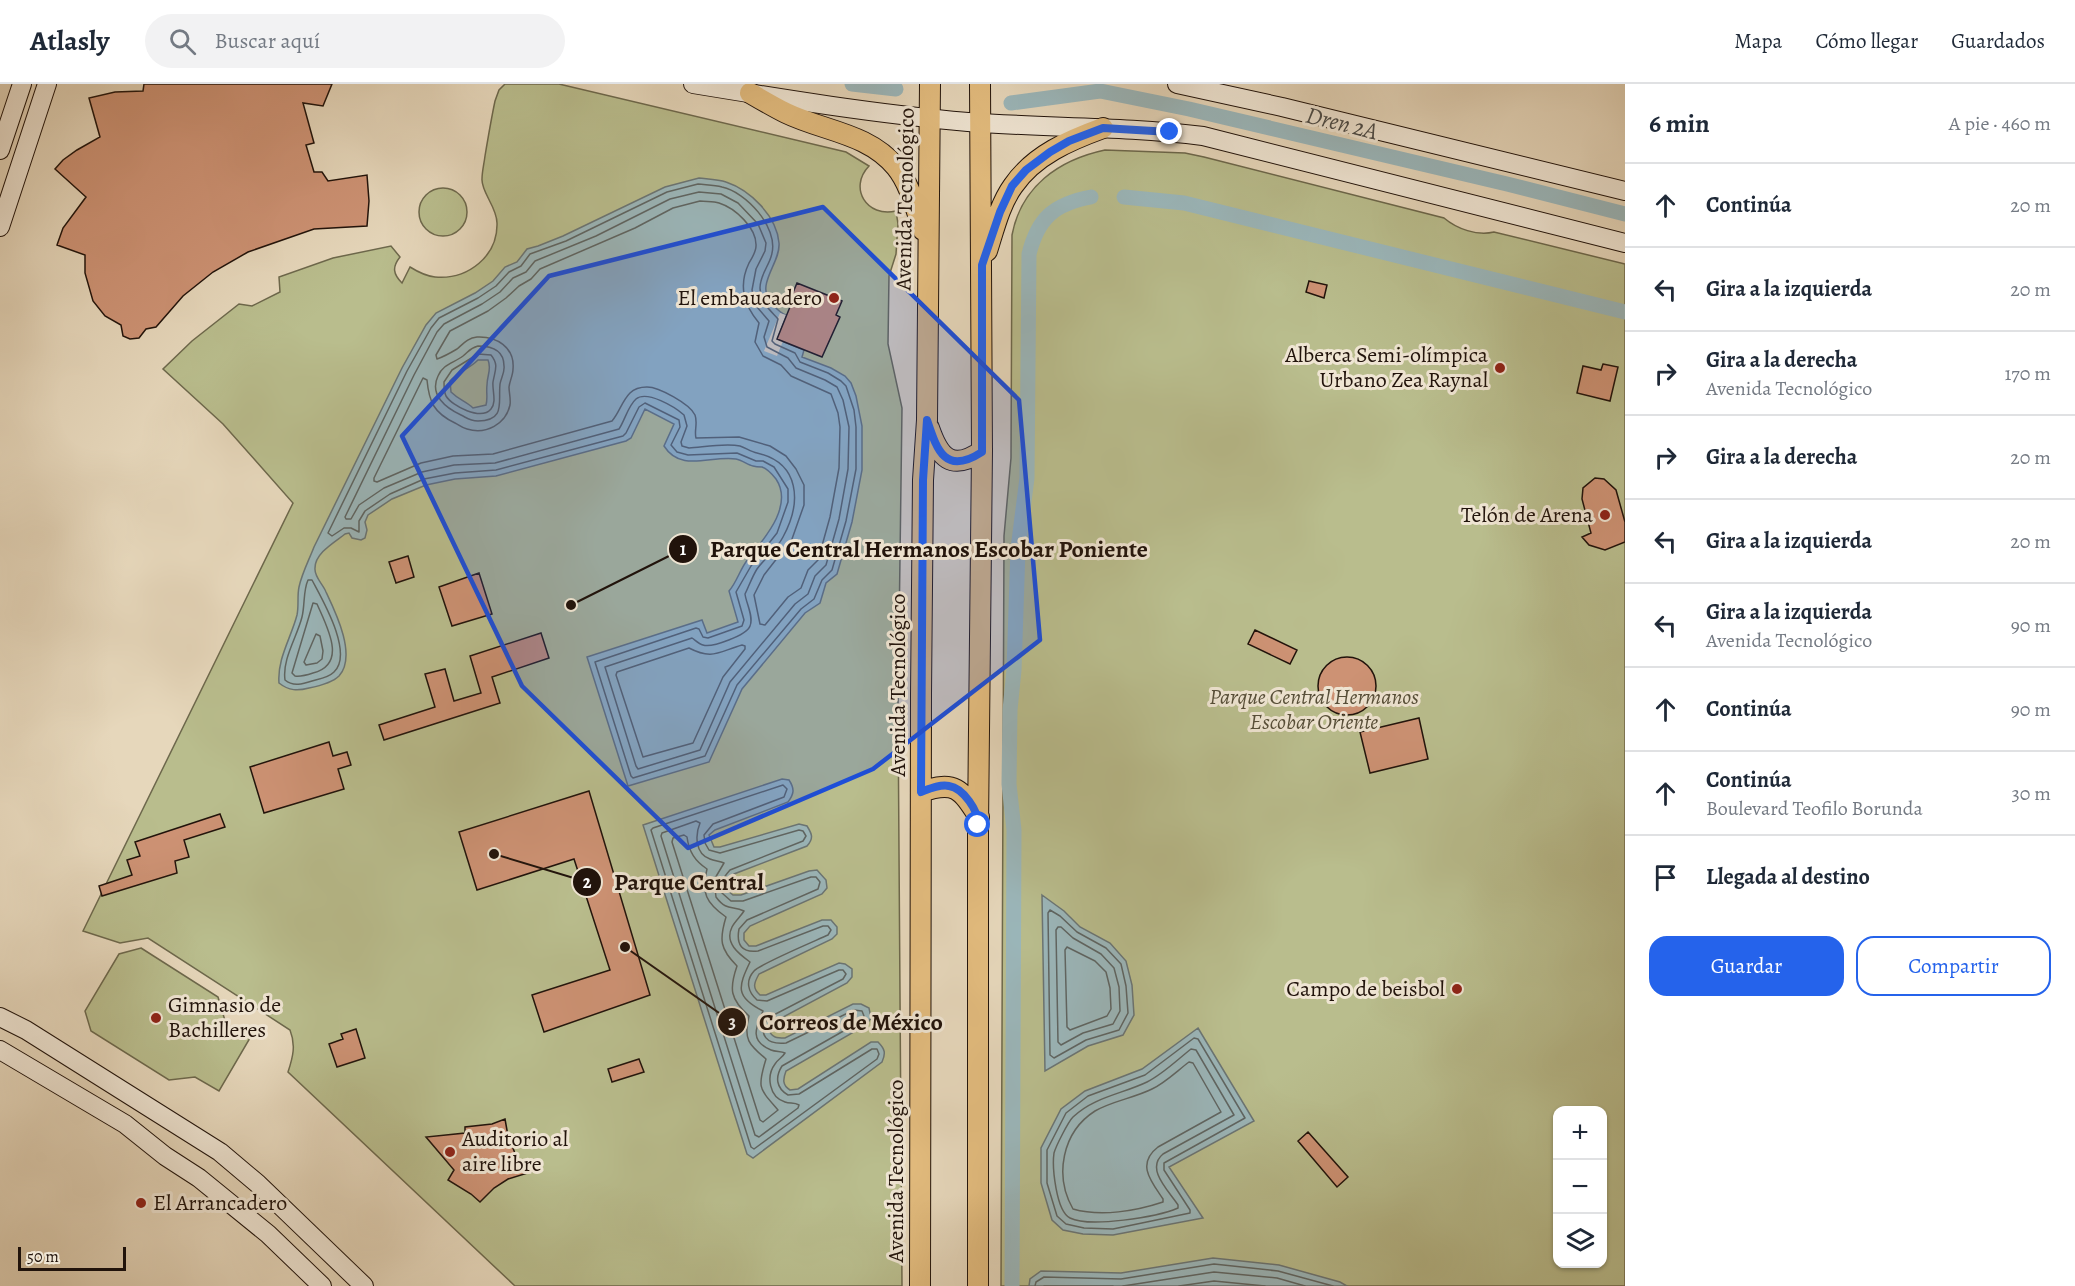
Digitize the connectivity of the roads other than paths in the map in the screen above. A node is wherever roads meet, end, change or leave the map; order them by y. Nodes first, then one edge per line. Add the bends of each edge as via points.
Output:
1 (22, 84) edge
2 (47, 84) edge
3 (693, 84) edge
4 (930, 84) edge
5 (980, 84) edge
6 (1177, 84) edge
7 (750, 93) junction
8 (930, 114) junction
9 (979, 117) junction
10 (1103, 128) junction
11 (0, 150) edge
12 (1625, 191) edge
13 (0, 227) edge
14 (928, 243) junction
15 (1625, 243) edge
16 (982, 265) junction
17 (927, 420) junction
18 (982, 452) junction
19 (921, 792) junction
20 (979, 818) junction
21 (0, 1017) edge
22 (0, 1050) edge
23 (336, 1260) junction
24 (319, 1283) edge
25 (364, 1286) edge
26 (920, 1286) edge
27 (978, 1286) edge

1 - 11 main road
2 - 13 main road
3 - 7 main road
4 - 8 main road, Avenida Tecnológico
5 - 9 main road
6 - 12 main road
7 - 8 main road
7 - 14 main road via 787,114 869,144 884,155 897,168
8 - 9 main road
8 - 14 main road, Avenida Tecnológico
9 - 10 main road
9 - 16 main road
10 - 15 main road via 1203,136
10 - 16 main road via 1069,141 1026,170 1012,186
14 - 17 main road, Avenida Tecnológico
16 - 18 main road
17 - 18 main road via 936,449 950,460 973,458
17 - 19 main road, Avenida Tecnológico via 923,480
18 - 20 main road
19 - 20 main road via 948,785 957,789
19 - 26 main road, Avenida Tecnológico
20 - 27 main road
21 - 23 main road via 220,1152
22 - 24 main road via 125,1124 226,1199
23 - 24 main road
23 - 25 main road

